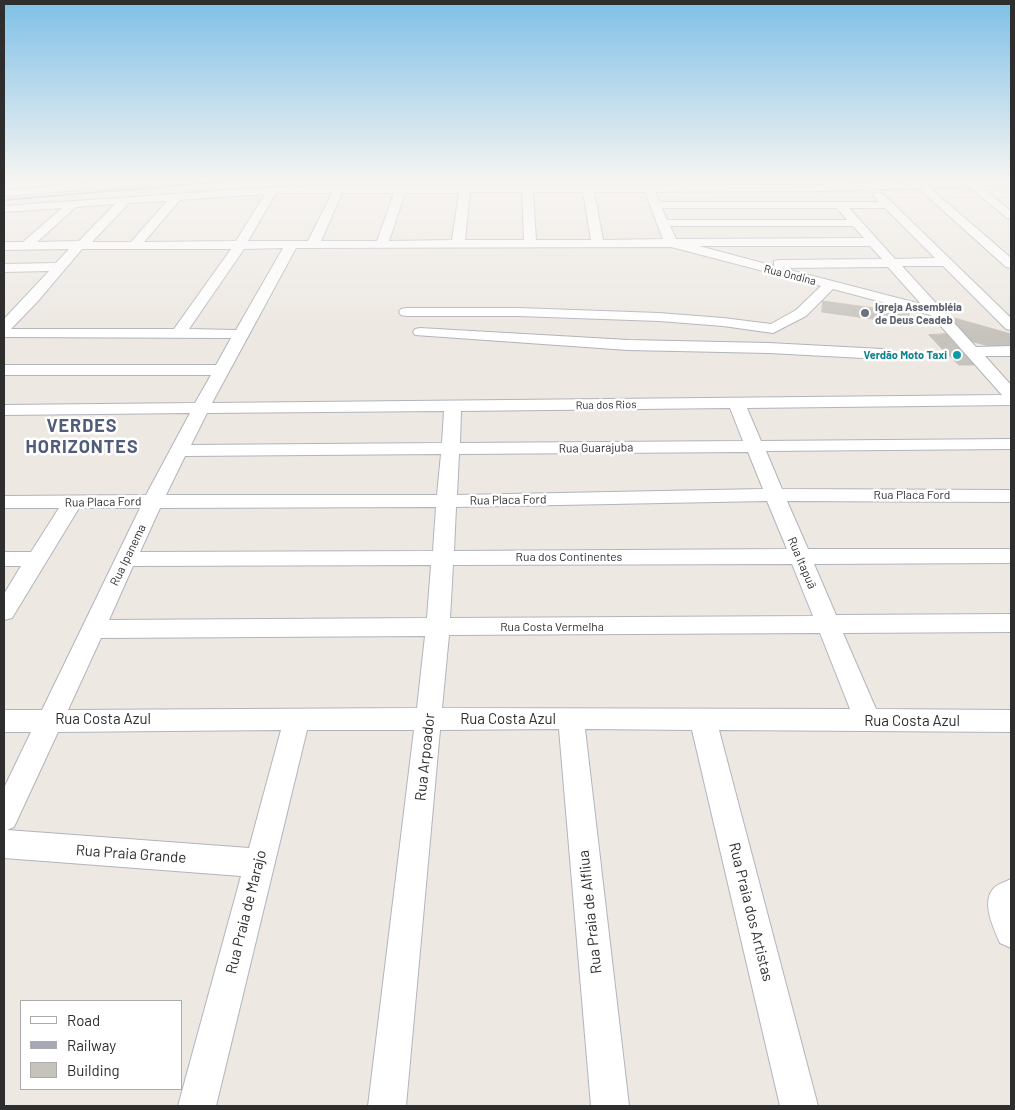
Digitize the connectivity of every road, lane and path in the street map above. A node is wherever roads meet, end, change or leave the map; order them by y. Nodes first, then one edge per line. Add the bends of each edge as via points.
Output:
1 (43, 232) edge
2 (94, 232) edge
3 (146, 232) edge
4 (246, 232) edge
5 (320, 232) edge
6 (386, 232) edge
7 (460, 232) edge
8 (529, 232) edge
9 (596, 232) edge
10 (666, 232) edge
11 (863, 232) edge
12 (915, 232) edge
13 (974, 232) edge
14 (872, 242) junction
15 (671, 243) junction
16 (240, 244) junction
17 (292, 244) junction
18 (313, 244) junction
19 (382, 244) junction
20 (458, 244) junction
21 (530, 244) junction
22 (598, 244) junction
23 (81, 245) junction
24 (135, 245) junction
25 (4, 246) edge
26 (27, 246) junction
27 (946, 262) junction
28 (892, 263) junction
29 (747, 264) junction
30 (1011, 264) edge
31 (61, 267) junction
32 (4, 268) edge
33 (830, 284) junction
34 (406, 312) dead end
35 (937, 312) junction
36 (1011, 326) edge
37 (4, 327) edge
38 (773, 329) junction
39 (420, 332) dead end
40 (4, 333) edge
41 (178, 334) junction
42 (242, 334) junction
43 (770, 348) junction
44 (972, 352) junction
45 (1011, 352) edge
46 (882, 354) dead end
47 (4, 370) edge
48 (221, 370) junction
49 (1011, 395) edge
50 (1011, 400) edge
51 (737, 404) junction
52 (201, 407) junction
53 (453, 407) junction
54 (4, 410) edge
55 (1011, 444) edge
56 (754, 445) junction
57 (450, 450) junction
58 (180, 451) junction
59 (774, 495) junction
60 (1011, 496) edge
61 (446, 501) junction
62 (4, 502) edge
63 (72, 502) junction
64 (153, 502) junction
65 (1011, 556) edge
66 (800, 557) junction
67 (443, 558) junction
68 (4, 559) edge
69 (38, 559) junction
70 (126, 559) junction
71 (4, 612) edge
72 (1011, 624) edge
73 (828, 625) junction
74 (438, 628) junction
75 (92, 629) junction
76 (570, 718) junction
77 (297, 719) junction
78 (429, 719) junction
79 (703, 719) junction
80 (49, 720) junction
81 (4, 721) edge
82 (868, 721) junction
83 (1011, 721) edge
84 (4, 818) edge
85 (4, 844) edge
86 (259, 864) junction
87 (1011, 895) edge
88 (1011, 932) edge
89 (197, 1106) edge
90 (387, 1106) edge
91 (610, 1106) edge
92 (799, 1106) edge

1 - 26 street
2 - 23 street
3 - 24 street
4 - 16 street
5 - 18 street
6 - 19 street
7 - 20 street
8 - 21 street
9 - 22 street
10 - 15 street
11 - 14 street
12 - 27 street
13 - 30 street
14 - 15 street
14 - 28 street
15 - 22 street
15 - 29 street, Rua Ondina
16 - 17 street
16 - 24 street
16 - 41 street
17 - 18 street
17 - 42 street, Rua Ipanema
18 - 19 street
19 - 20 street
20 - 21 street
21 - 22 street
23 - 24 street
23 - 26 street
23 - 31 street
25 - 26 street
27 - 28 street
27 - 36 street
28 - 29 street
28 - 35 street
29 - 33 street, Rua Ondina
31 - 32 street
31 - 37 street
33 - 35 street, Rua Ondina
33 - 38 street via 801,313
34 - 38 street via 649,317
35 - 44 street
38 - 43 street
39 - 43 street via 628,345
40 - 41 street
41 - 42 street
42 - 48 street, Rua Ipanema
43 - 46 street
44 - 45 street
44 - 49 street
47 - 48 street
48 - 52 street, Rua Ipanema
50 - 51 street, Rua dos Rios
51 - 53 street, Rua dos Rios
51 - 56 street, Rua Itapuã
52 - 53 street, Rua dos Rios
52 - 54 street, Rua dos Rios
52 - 58 street, Rua Ipanema
53 - 57 street, Rua Arpoador
55 - 56 street, Rua Guarajuba
56 - 57 street, Rua Guarajuba
56 - 59 street, Rua Itapuã
57 - 58 street, Rua Guarajuba
57 - 61 street, Rua Arpoador
58 - 64 street, Rua Ipanema
59 - 60 street, Rua Placa Ford
59 - 61 street, Rua Placa Ford
59 - 66 street, Rua Itapuã
61 - 64 street, Rua Placa Ford
61 - 67 street, Rua Arpoador
62 - 63 street, Rua Placa Ford
63 - 64 street, Rua Placa Ford
63 - 69 street
64 - 70 street, Rua Ipanema
65 - 66 street, Rua dos Continentes
66 - 67 street, Rua dos Continentes
66 - 73 street, Rua Itapuã
67 - 70 street, Rua dos Continentes
67 - 74 street, Rua Arpoador
68 - 69 street
69 - 71 street
70 - 75 street, Rua Ipanema
72 - 73 street, Rua Costa Vermelha
73 - 74 street, Rua Costa Vermelha
73 - 82 street, Rua Itapuã
74 - 75 street, Rua Costa Vermelha
74 - 78 street, Rua Arpoador
75 - 80 street, Rua Ipanema
76 - 78 street, Rua Costa Azul
76 - 79 street, Rua Costa Azul
76 - 91 street, Rua Praia de Alfliua
77 - 78 street, Rua Costa Azul
77 - 80 street, Rua Costa Azul
77 - 86 street, Rua Praia de Marajo
78 - 90 street, Rua Arpoador
79 - 82 street, Rua Costa Azul
79 - 92 street, Rua Praia dos Artistas
80 - 81 street, Rua Costa Azul
80 - 84 street, Rua Ipanema
82 - 83 street, Rua Costa Azul
85 - 86 street, Rua Praia Grande
86 - 89 street, Rua Praia de Marajo
87 - 88 street via 1004,900

